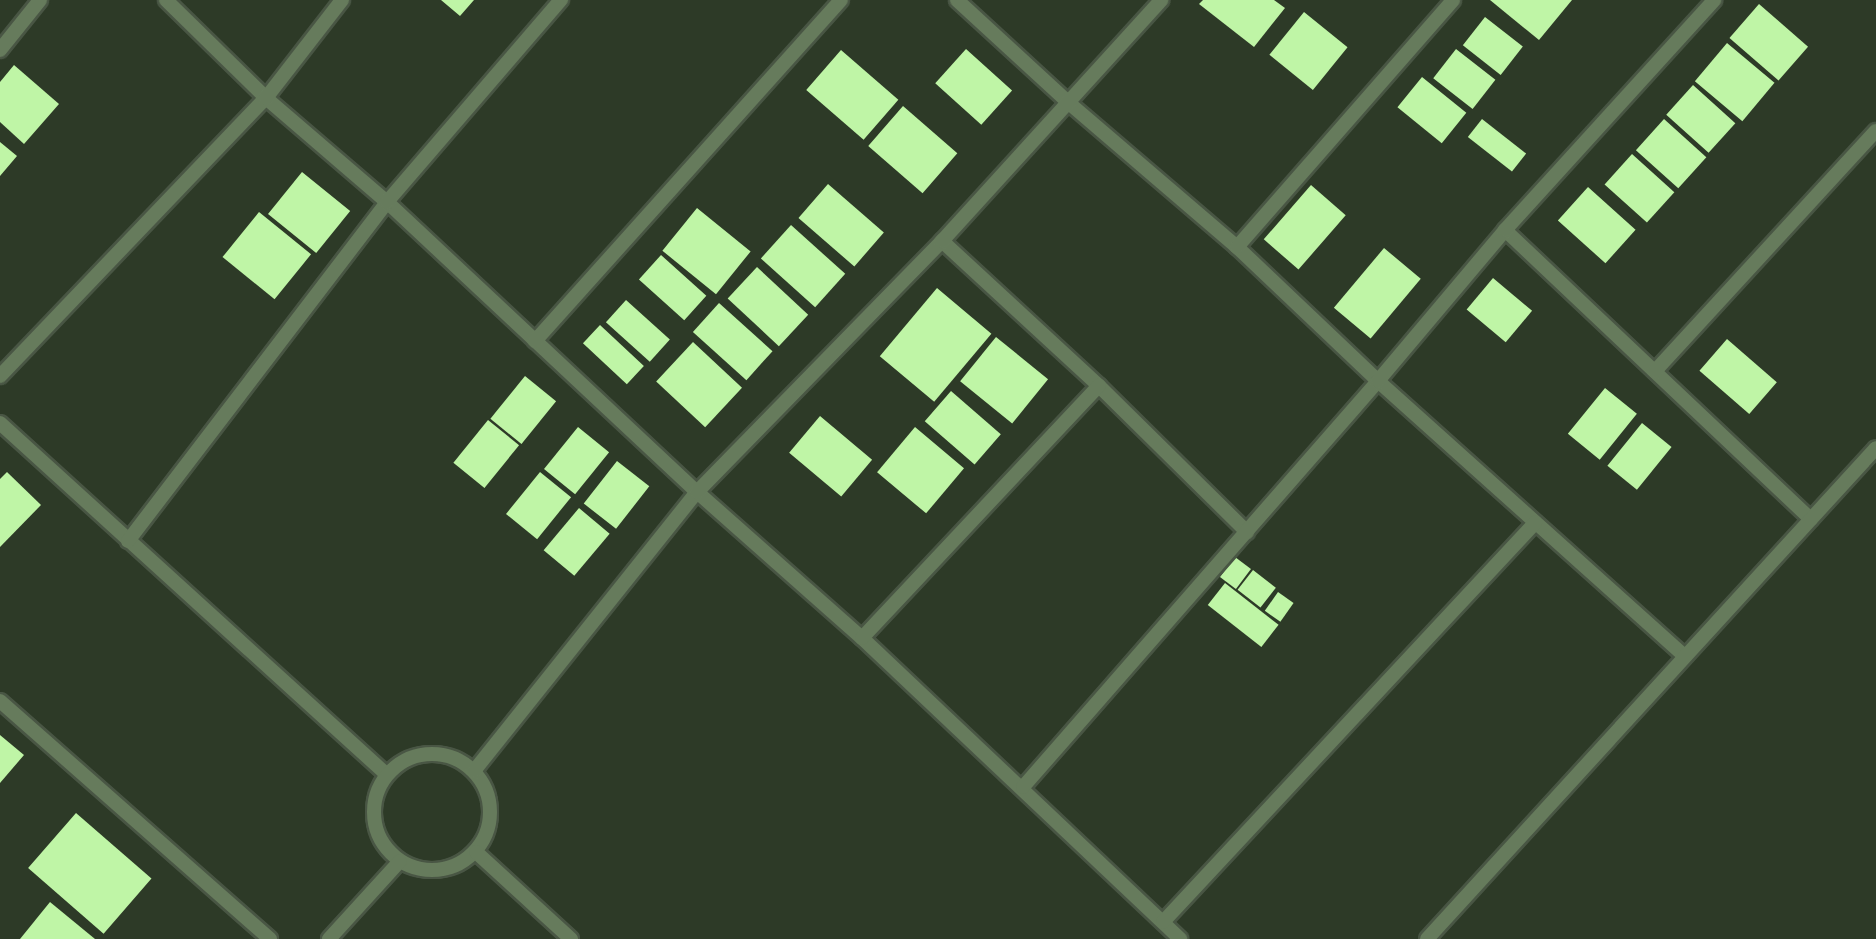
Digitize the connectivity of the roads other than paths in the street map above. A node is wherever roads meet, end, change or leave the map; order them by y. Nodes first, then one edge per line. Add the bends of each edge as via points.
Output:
1 (40, 0) edge
2 (166, 0) edge
3 (342, 0) edge
4 (561, 0) edge
5 (841, 0) edge
6 (957, 0) edge
7 (1161, 0) edge
8 (1453, 0) edge
9 (1714, 0) edge
10 (0, 50) edge
11 (266, 98) junction
12 (1069, 103) junction
13 (1876, 131) edge
14 (387, 202) junction
15 (1505, 230) junction
16 (942, 241) junction
17 (1237, 247) junction
18 (535, 341) junction
19 (1655, 371) junction
20 (0, 376) edge
21 (1378, 381) junction
22 (1099, 386) junction
23 (0, 424) edge
24 (1876, 448) edge
25 (697, 492) junction
26 (1811, 519) junction
27 (1535, 523) junction
28 (1247, 532) junction
29 (128, 541) junction
30 (862, 638) junction
31 (1685, 656) junction
32 (0, 701) edge
33 (474, 771) junction
34 (386, 775) junction
35 (1023, 788) junction
36 (476, 852) junction
37 (400, 862) junction
38 (1163, 922) junction
39 (270, 939) edge
40 (329, 939) edge
41 (572, 939) edge
42 (1180, 939) edge
43 (1427, 939) edge

1 - 10 street
2 - 11 street
3 - 11 street
4 - 14 street
5 - 18 street
6 - 12 street
7 - 12 street
8 - 17 street
9 - 15 street
11 - 14 street
11 - 20 street
12 - 16 street
12 - 17 street
13 - 19 street
14 - 18 street
14 - 29 street
15 - 19 street
15 - 21 street
16 - 22 street
16 - 25 street
17 - 21 street
18 - 25 street
19 - 26 street
21 - 27 street
21 - 28 street
22 - 28 street
22 - 30 street
23 - 29 street
24 - 26 street
25 - 30 street
25 - 33 street
26 - 31 street
27 - 31 street
27 - 38 street
28 - 35 street
29 - 34 street
30 - 35 street
31 - 43 street
32 - 39 street
33 - 34 street via 454,757 429,753 405,759
33 - 36 street via 487,789 491,811 488,833
34 - 37 street via 375,796 373,821 383,844
35 - 38 street
36 - 37 street via 440,871 419,870
36 - 41 street
37 - 40 street
38 - 42 street

